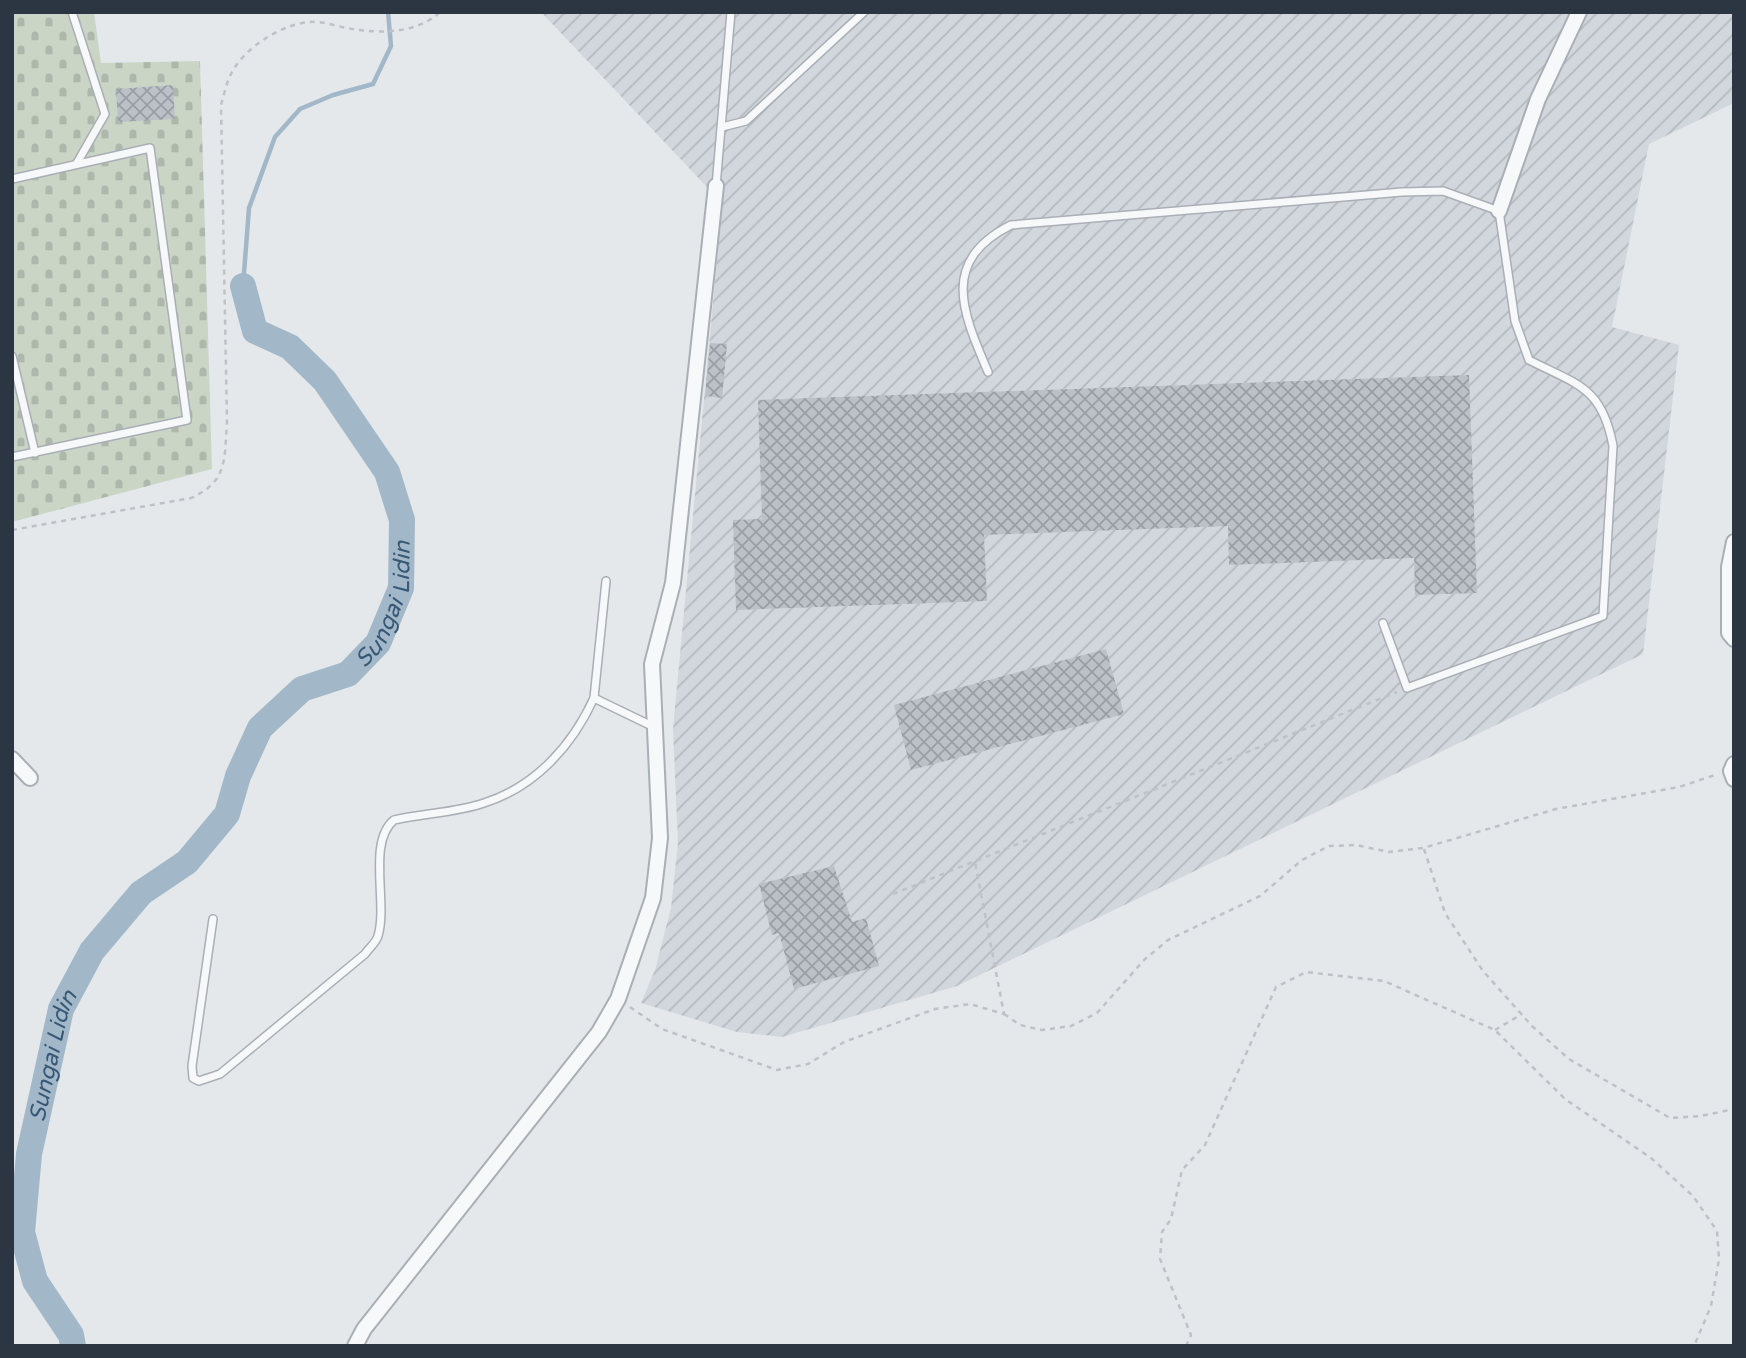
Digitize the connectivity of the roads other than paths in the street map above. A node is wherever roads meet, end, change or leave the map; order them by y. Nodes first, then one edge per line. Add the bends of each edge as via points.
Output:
1 (72, 12) edge
2 (731, 12) edge
3 (864, 12) edge
4 (1579, 12) edge
5 (722, 127) junction
6 (77, 163) junction
7 (12, 179) edge
8 (716, 186) joint
9 (1499, 211) junction
10 (12, 356) edge
11 (988, 372) dead end
12 (35, 453) junction
13 (12, 457) edge
14 (1734, 542) edge
15 (606, 581) dead end
16 (1383, 623) dead end
17 (1734, 639) edge
18 (594, 698) junction
19 (653, 727) junction
20 (12, 758) edge
21 (30, 778) dead end
22 (213, 919) dead end
23 (355, 1346) edge

1 - 6 lane via 105,114
2 - 5 lane
3 - 5 lane via 746,121
4 - 9 street via 1538,99
5 - 8 lane
6 - 7 lane
6 - 12 lane via 150,148 187,420
8 - 19 street via 673,583 652,664
9 - 11 lane via 1443,191 1416,191 1011,225 989,236 971,255 961,293 965,318
9 - 16 lane via 1515,321 1529,360 1592,393 1608,418 1613,446 1603,616 1407,688
10 - 12 lane
12 - 13 lane
14 - 17 street via 1728,633
15 - 18 lane
18 - 19 lane
18 - 22 lane via 583,722 548,766 509,793 483,804 394,820 385,827 378,939 220,1074 199,1081 193,1078 192,1066
19 - 23 street via 660,838 653,898 618,999 599,1032
20 - 21 street

